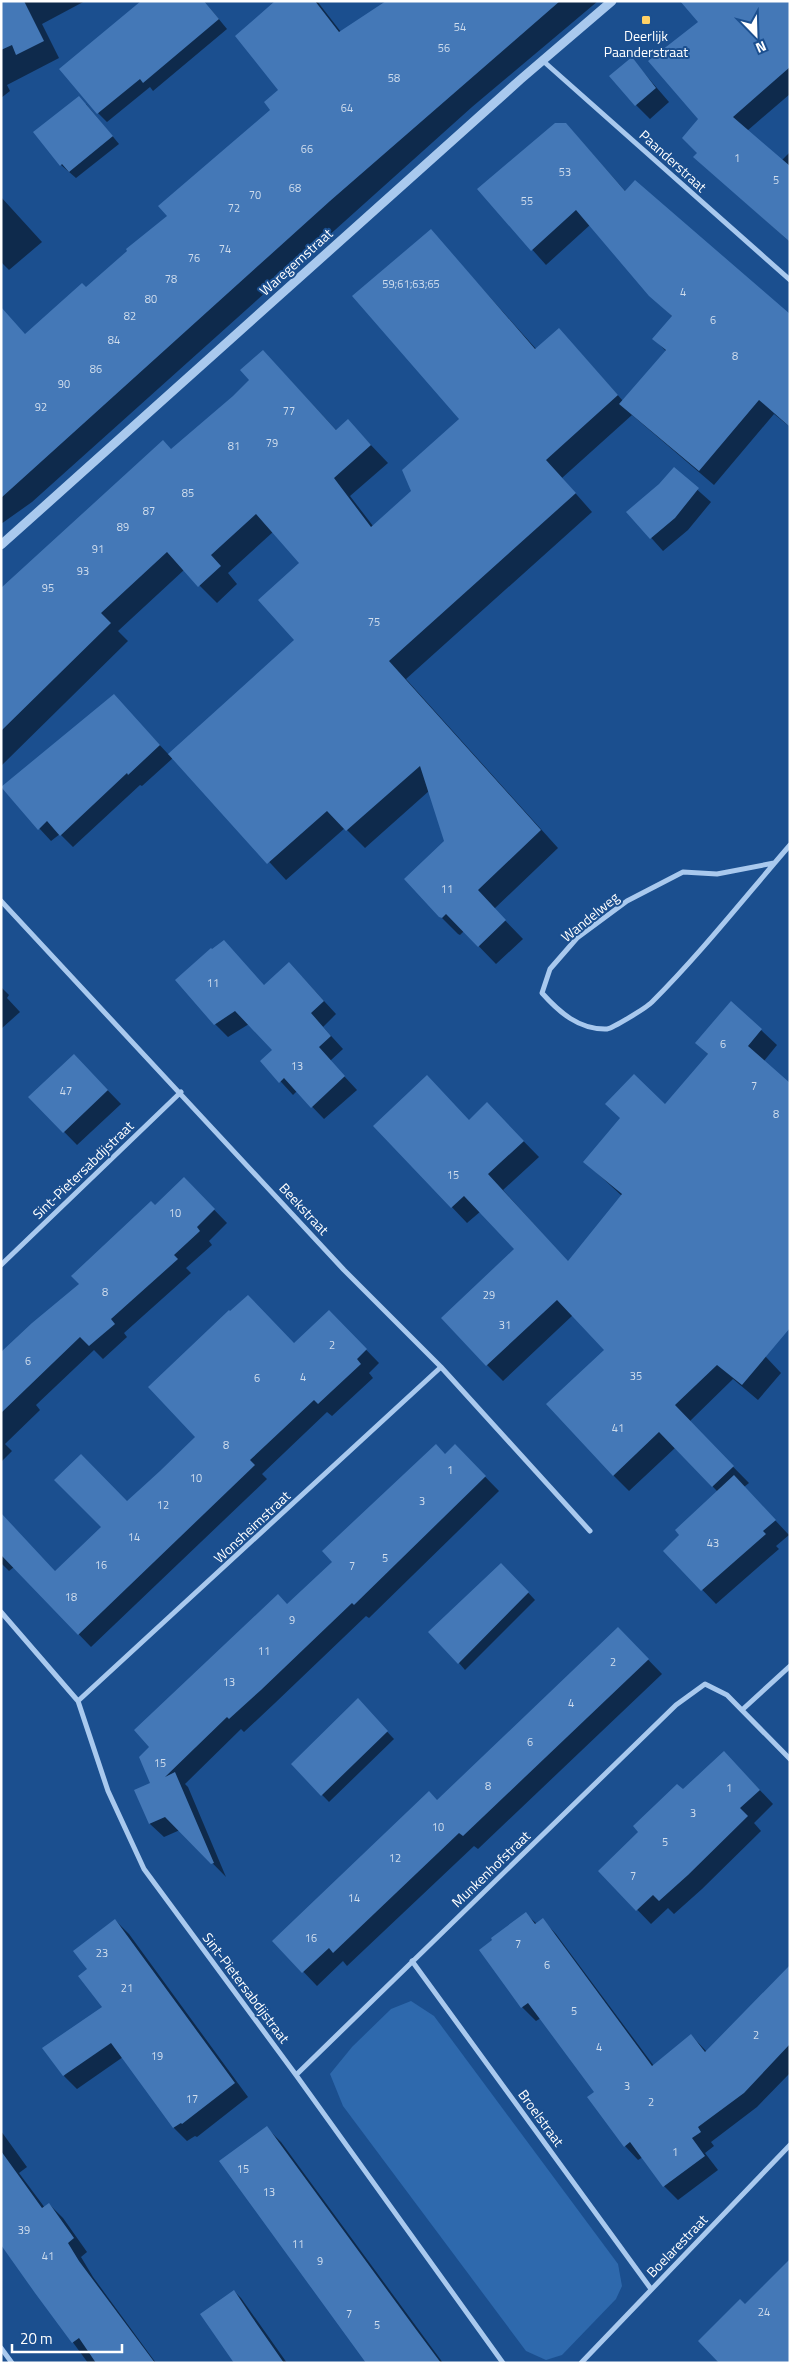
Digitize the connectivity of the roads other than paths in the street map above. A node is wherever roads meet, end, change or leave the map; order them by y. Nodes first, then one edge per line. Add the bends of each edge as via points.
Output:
1 (612, 1) edge
2 (542, 60) junction
3 (790, 280) edge
4 (1, 545) edge
5 (790, 845) edge
6 (774, 863) junction
7 (1, 901) edge
8 (181, 1092) junction
9 (1, 1265) edge
10 (441, 1367) junction
11 (590, 1531) dead end
12 (1, 1612) edge
13 (790, 1666) edge
14 (78, 1701) junction
15 (742, 1710) junction
16 (790, 1759) edge
17 (412, 1961) junction
18 (296, 2075) junction
19 (790, 2145) edge
20 (652, 2289) junction
21 (1, 2348) edge
22 (12, 2363) edge
23 (504, 2363) edge
24 (581, 2363) edge

1 - 2 street, Waregemstraat
2 - 3 street, Paanderstraat
2 - 4 street, Waregemstraat
5 - 6 street, Wandelweg
6 - 6 street, Wandelweg via 650,1004 608,1029 586,1026 562,1014 542,993 550,969 577,938 627,901 683,872 717,874
7 - 8 street, Beekstraat
8 - 9 street, Sint-Pietersabdijstraat
8 - 10 street, Beekstraat via 344,1270
10 - 11 street, Beekstraat
10 - 14 street, Wonsheimstraat
12 - 14 street, Sint-Pietersabdijstraat
13 - 15 street
14 - 18 street, Sint-Pietersabdijstraat via 108,1792 144,1869
15 - 16 street
15 - 17 street, Munkenhofstraat via 727,1695 705,1684 676,1706
17 - 18 street, Munkenhofstraat
17 - 20 street, Broelstraat
18 - 23 street, Sint-Pietersabdijstraat
19 - 20 street, Boelarestraat
20 - 24 street, Boelarestraat
21 - 22 street

